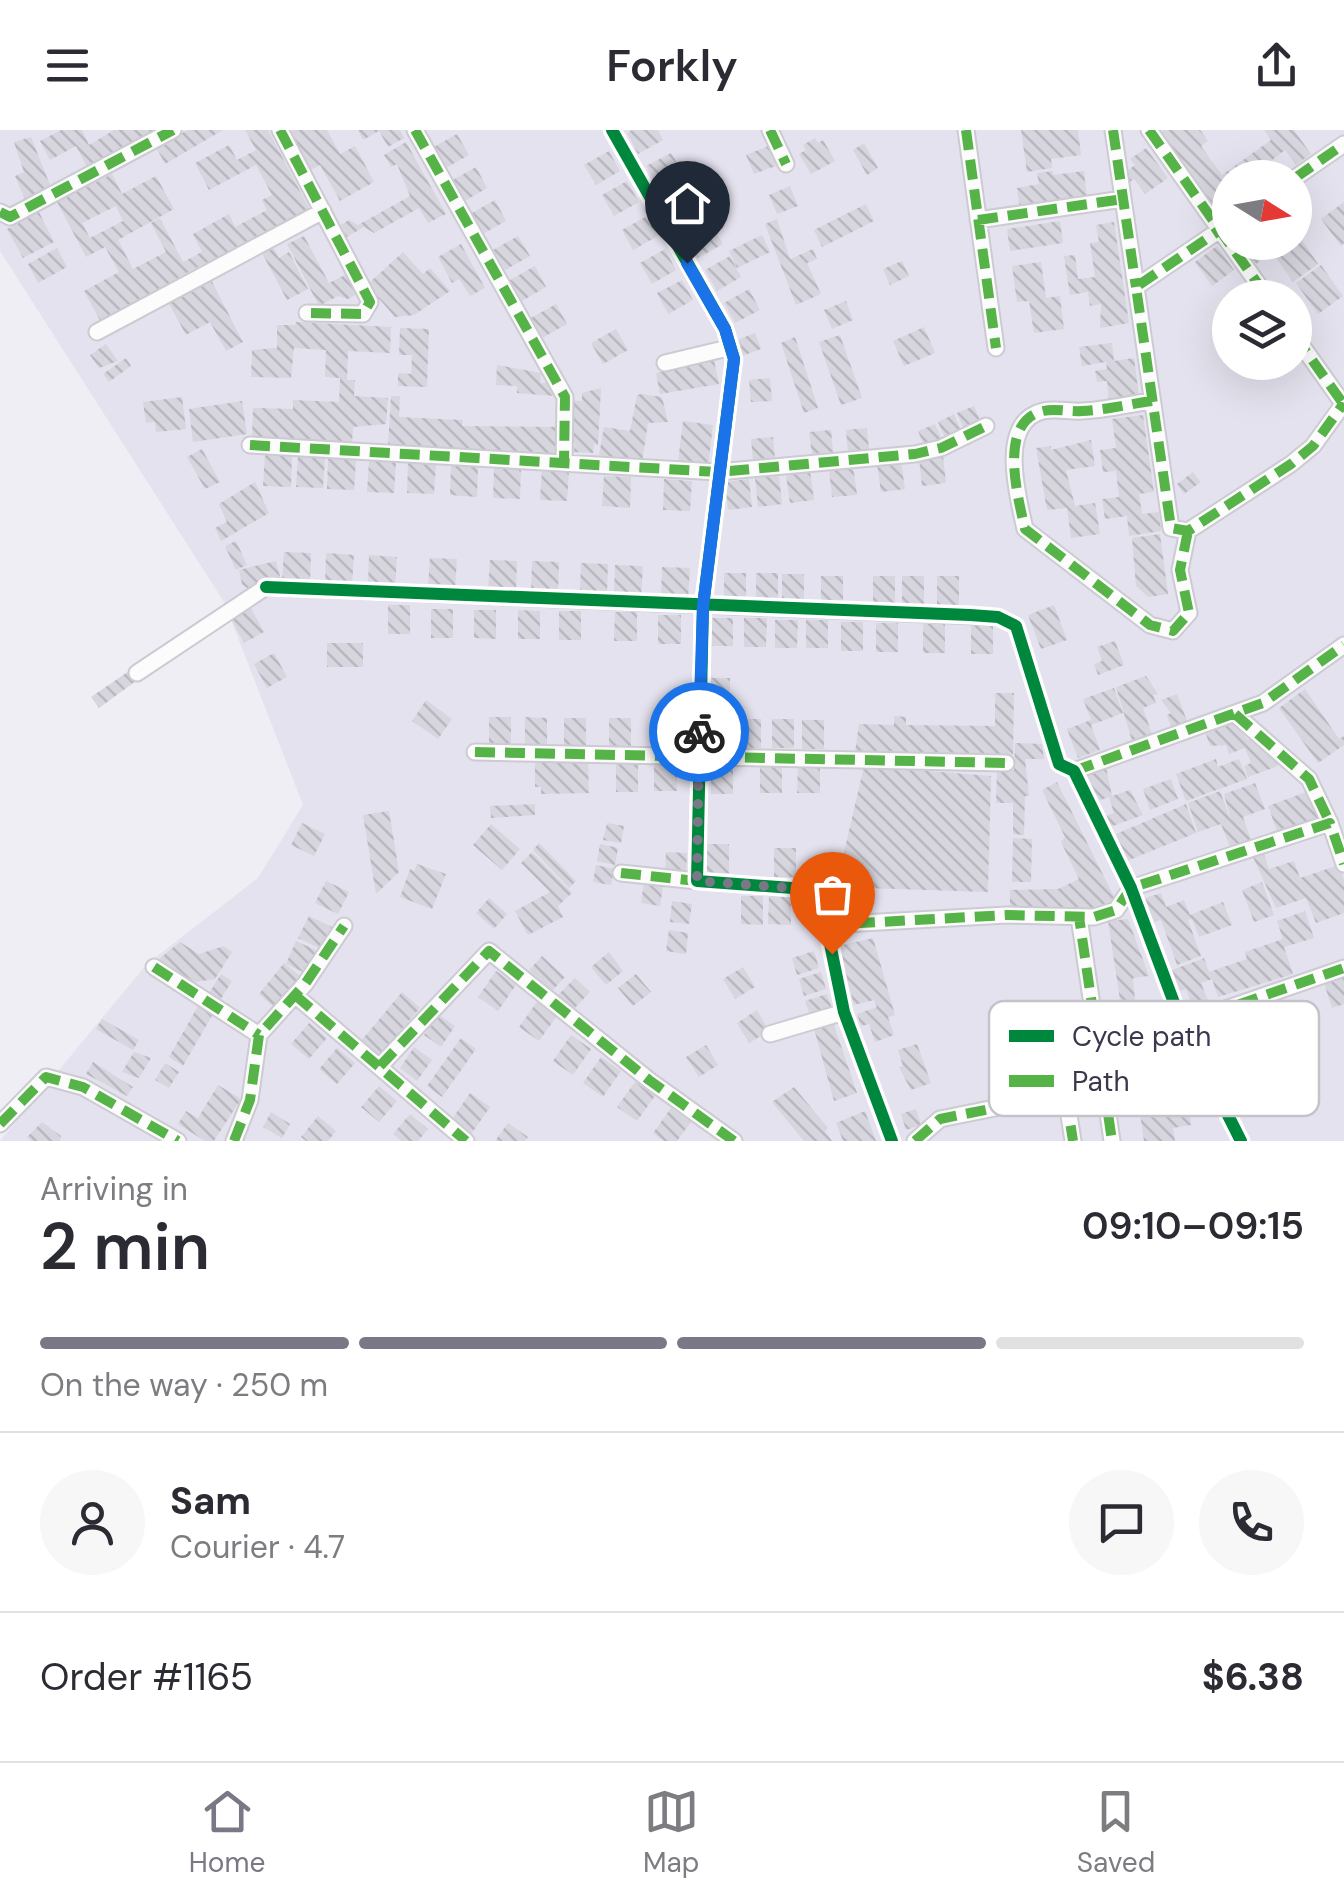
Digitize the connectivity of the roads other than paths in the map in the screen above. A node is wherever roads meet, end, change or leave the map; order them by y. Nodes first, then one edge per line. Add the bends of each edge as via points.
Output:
1 (173, 130) edge
2 (280, 130) edge
3 (415, 130) edge
4 (612, 130) edge
5 (770, 130) edge
6 (966, 130) edge
7 (1113, 130) edge
8 (1149, 130) edge
9 (1344, 144) edge
10 (786, 164) dead end
11 (1312, 166) edge
12 (1123, 199) junction
13 (1212, 210) edge
14 (322, 211) junction
15 (0, 212) edge
16 (978, 220) junction
17 (1212, 235) edge
18 (1136, 287) junction
19 (307, 312) dead end
20 (97, 332) dead end
21 (732, 347) junction
22 (996, 348) dead end
23 (1312, 360) edge
24 (665, 363) dead end
25 (1152, 401) junction
26 (1344, 404) edge
27 (986, 426) dead end
28 (250, 445) dead end
29 (564, 463) junction
30 (718, 472) junction
31 (1188, 532) junction
32 (703, 606) junction
33 (1344, 645) edge
34 (137, 673) dead end
35 (1234, 714) junction
36 (474, 752) dead end
37 (698, 754) junction
38 (1006, 763) dead end
39 (1074, 771) junction
40 (1330, 822) junction
41 (1344, 864) edge
42 (621, 873) dead end
43 (697, 881) junction
44 (1131, 888) junction
45 (1079, 917) junction
46 (825, 925) junction
47 (344, 926) dead end
48 (154, 967) dead end
49 (1344, 968) edge
50 (295, 995) junction
51 (1091, 1001) edge
52 (1173, 1001) edge
53 (1249, 1001) edge
54 (844, 1012) junction
55 (770, 1034) dead end
56 (259, 1035) junction
57 (380, 1066) junction
58 (989, 1110) edge
59 (1069, 1116) edge
60 (1108, 1116) edge
61 (1228, 1116) edge
62 (0, 1124) edge
63 (158, 1136) edge
64 (178, 1141) edge
65 (234, 1141) edge
66 (466, 1141) edge
67 (734, 1141) edge
68 (892, 1141) edge
69 (915, 1141) edge
70 (1072, 1141) edge
71 (1112, 1141) edge
72 (1241, 1141) edge

1 - 15 street via 10,217
2 - 14 street
3 - 29 street via 565,397
4 - 21 street
5 - 10 street
6 - 16 street
7 - 12 street
8 - 13 street
9 - 11 street
12 - 16 street
12 - 18 street
14 - 19 street via 370,307 363,314
14 - 20 street
16 - 22 street
17 - 18 street
18 - 25 street
21 - 24 street
21 - 30 street
23 - 26 street
25 - 31 street via 1171,528
25 - 31 street via 1042,411 1026,419 1014,457 1025,529 1150,625 1173,631 1190,613 1180,570
26 - 31 street via 1302,455
27 - 30 street via 915,454
28 - 29 street
29 - 30 street
30 - 32 street
32 - 34 street via 266,588
32 - 37 street
32 - 39 street via 998,617 1016,626 1059,764
33 - 35 street via 1263,703
35 - 39 street
35 - 40 street via 1309,778
36 - 37 street
37 - 38 street
37 - 43 street
39 - 44 street
40 - 41 street
40 - 44 street
42 - 43 street
43 - 46 street via 819,890
44 - 45 street via 1116,910
44 - 52 street
45 - 46 street
45 - 51 street
46 - 54 street
47 - 50 street
48 - 56 street
49 - 53 street
50 - 56 street
50 - 57 street
54 - 55 street
54 - 68 street
56 - 65 street via 250,1100
57 - 66 street
57 - 67 street via 489,952
58 - 69 street via 940,1119
59 - 70 street
60 - 71 street
61 - 72 street
62 - 63 street via 46,1077 83,1086
63 - 64 street

